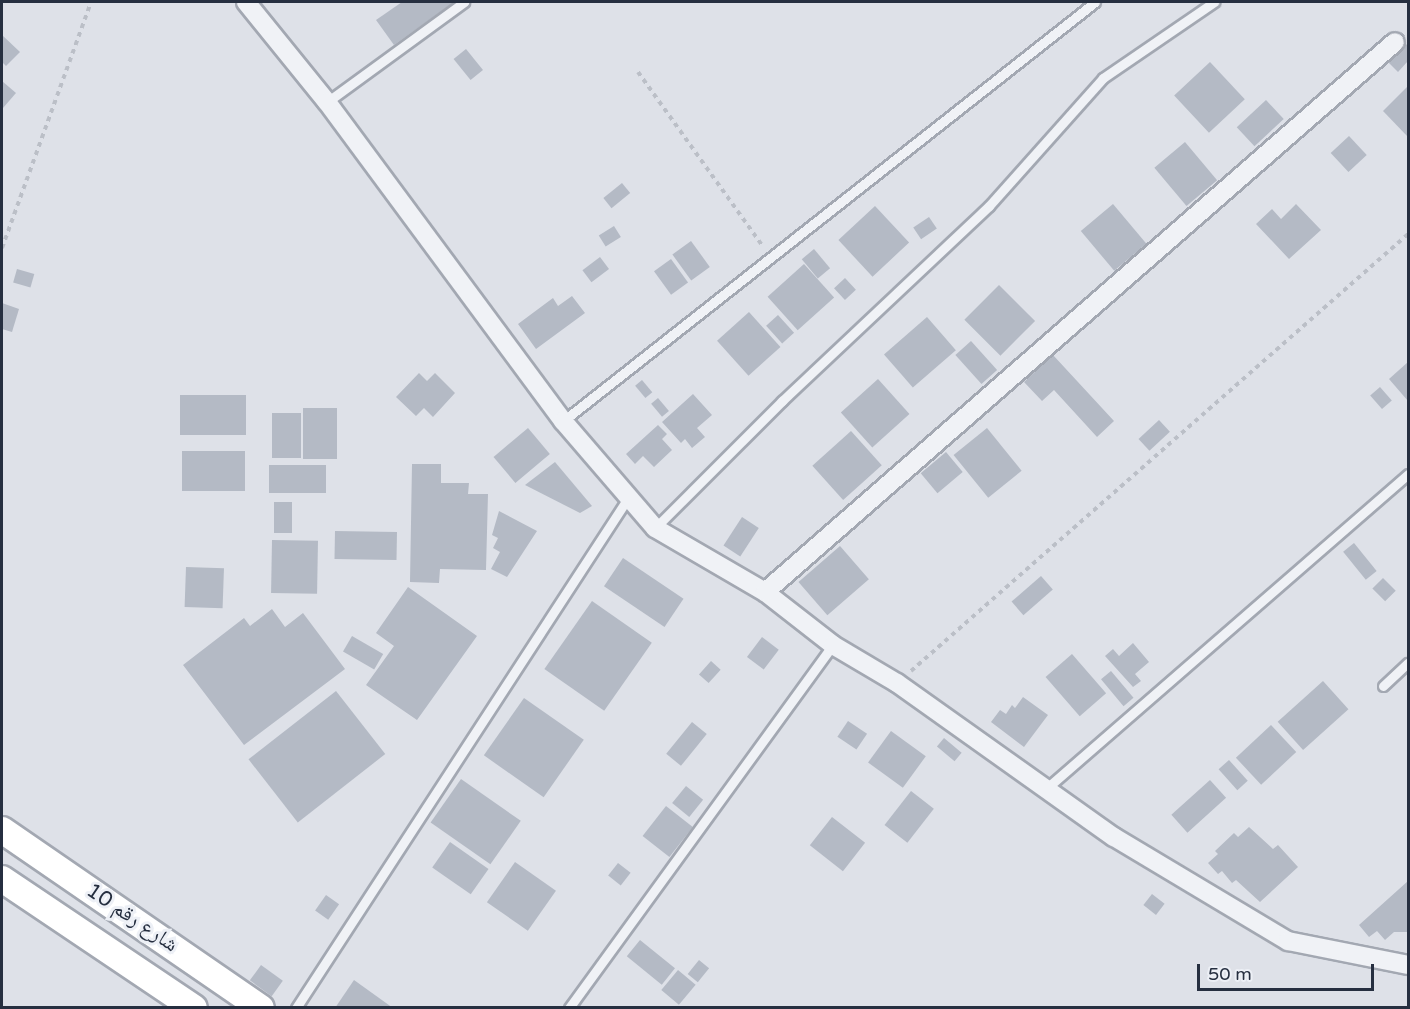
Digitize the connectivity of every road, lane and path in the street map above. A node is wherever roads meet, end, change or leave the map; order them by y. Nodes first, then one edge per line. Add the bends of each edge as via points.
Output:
1 (91, 2) edge
2 (246, 2) edge
3 (464, 2) edge
4 (1095, 2) edge
5 (1214, 2) edge
6 (1395, 42) dead end
7 (638, 72) dead end
8 (327, 102) junction
9 (1408, 234) edge
10 (2, 248) edge
11 (771, 257) junction
12 (564, 421) junction
13 (1406, 480) edge
14 (628, 498) junction
15 (655, 528) junction
16 (765, 592) junction
17 (833, 645) junction
18 (1408, 663) edge
19 (897, 683) junction
20 (1383, 686) dead end
21 (1048, 787) junction
22 (2, 830) edge
23 (2, 879) edge
24 (1408, 965) edge
25 (194, 1008) edge
26 (261, 1008) edge
27 (296, 1008) edge
28 (568, 1008) edge

1 - 10 path
2 - 8 street
3 - 8 lane
4 - 11 lane
5 - 15 lane via 1103,78 989,206 782,400
6 - 16 street
7 - 11 path
8 - 12 street
9 - 19 path
11 - 12 lane
12 - 14 street
13 - 21 lane
14 - 15 street
14 - 27 lane
15 - 16 street
16 - 17 street
17 - 19 street
17 - 28 lane
18 - 20 lane
19 - 21 street
21 - 24 street via 1114,837 1288,941
22 - 26 main road, شارع رقم 10
23 - 25 main road, شارع رقم 10

